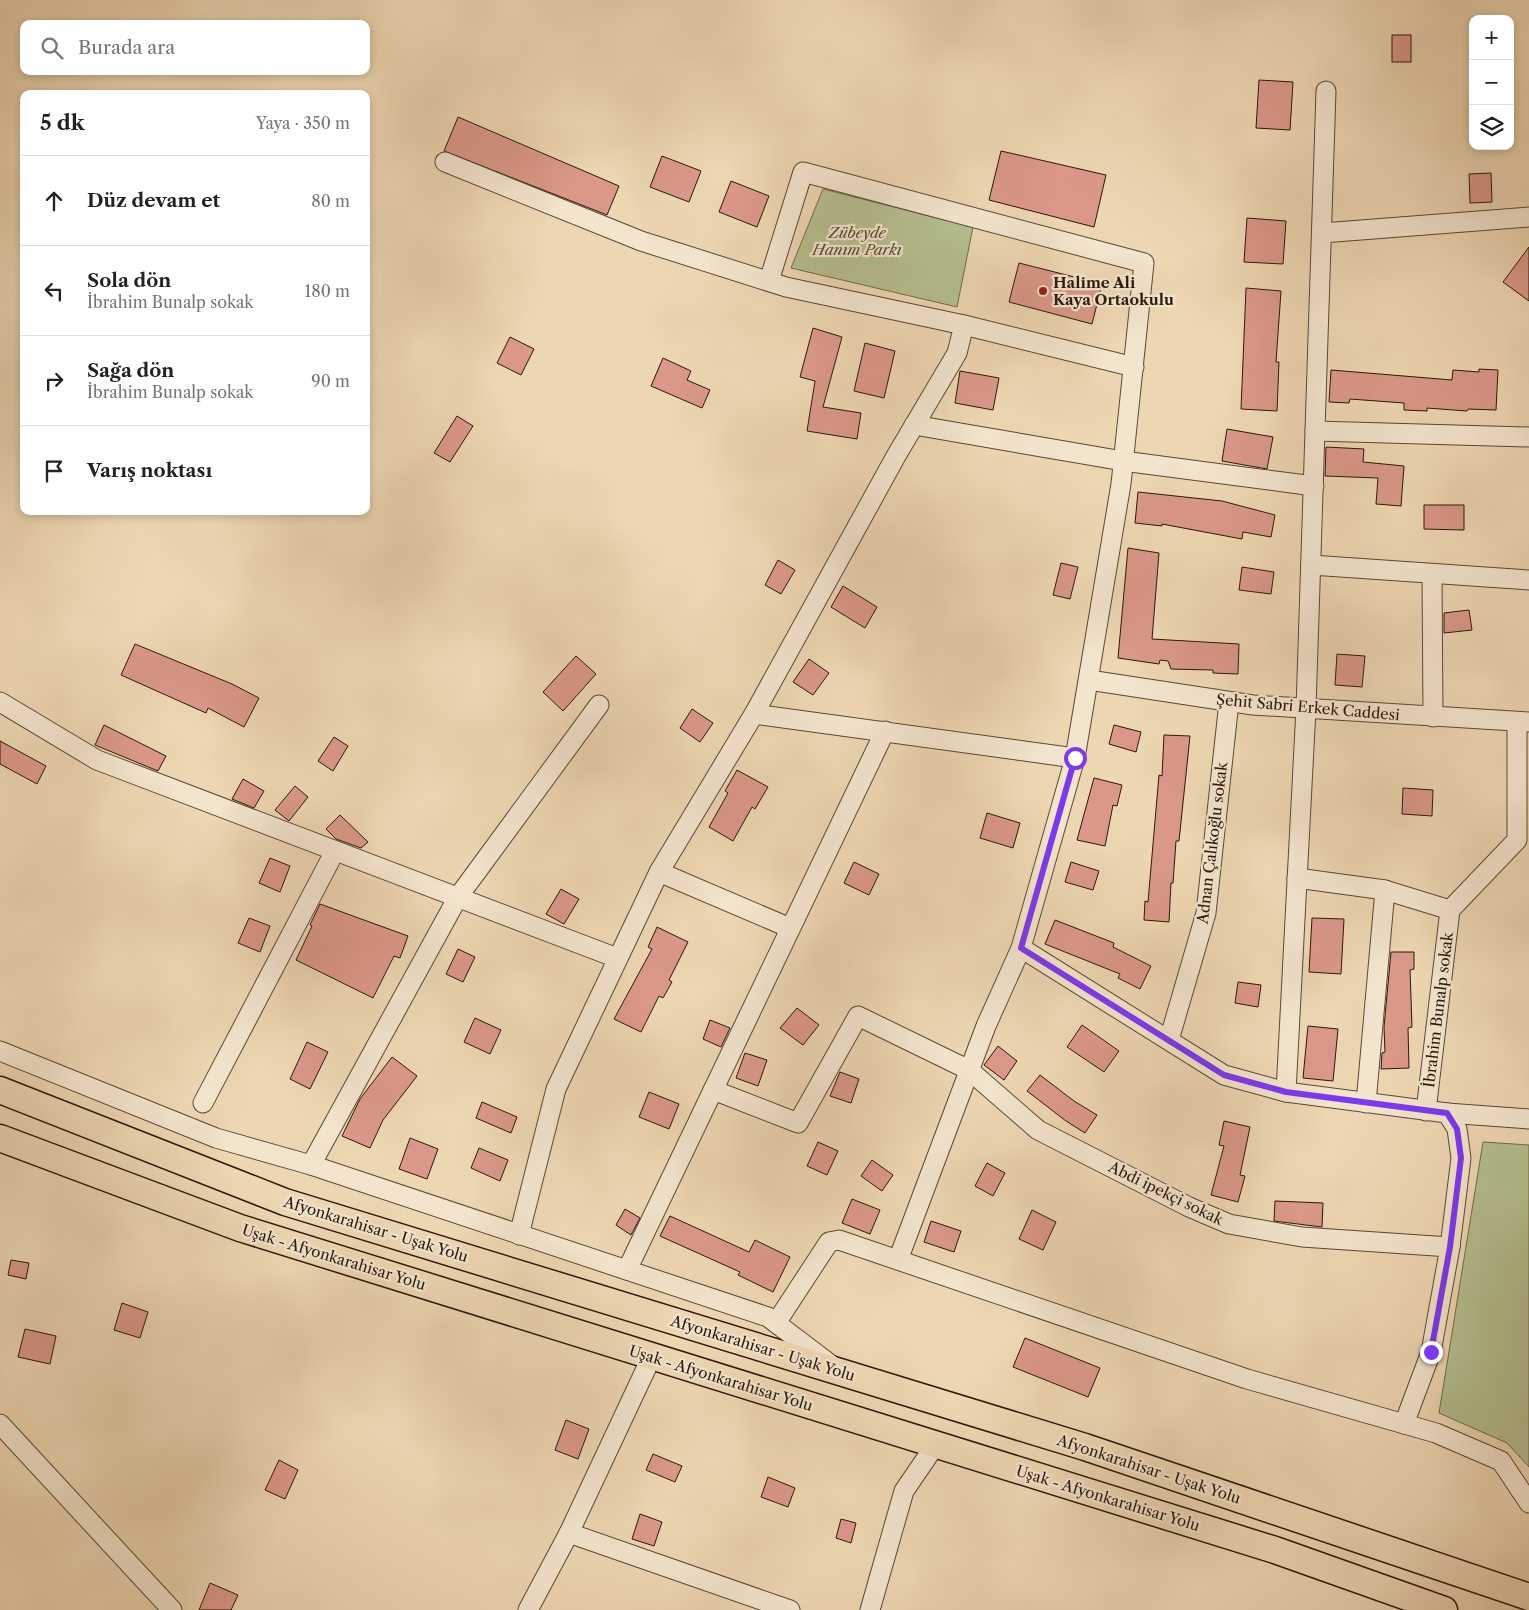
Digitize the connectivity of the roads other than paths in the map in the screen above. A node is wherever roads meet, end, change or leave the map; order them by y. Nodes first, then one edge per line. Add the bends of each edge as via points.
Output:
1 (1326, 91) dead end
2 (445, 162) dead end
3 (1529, 217) edge
4 (1322, 233) junction
5 (769, 282) junction
6 (964, 325) junction
7 (1134, 367) junction
8 (914, 425) junction
9 (1315, 431) junction
10 (1529, 437) edge
11 (1123, 461) junction
12 (1314, 486) junction
13 (1311, 565) junction
14 (1432, 574) junction
15 (1529, 580) edge
16 (1088, 680) junction
17 (0, 702) edge
18 (1230, 702) junction
19 (599, 705) dead end
20 (1306, 709) junction
21 (754, 714) junction
22 (1432, 717) junction
23 (1523, 722) edge
24 (885, 730) junction
25 (1075, 758) junction
26 (335, 851) junction
27 (659, 872) junction
28 (1297, 878) junction
29 (1385, 890) junction
30 (458, 897) junction
31 (1450, 910) junction
32 (790, 928) junction
33 (1021, 948) junction
34 (617, 958) junction
35 (1169, 1040) junction
36 (0, 1051) edge
37 (969, 1070) junction
38 (0, 1090) edge
39 (713, 1090) junction
40 (1286, 1092) junction
41 (203, 1103) dead end
42 (1366, 1103) junction
43 (1426, 1110) junction
44 (1447, 1113) junction
45 (1529, 1119) edge
46 (0, 1138) edge
47 (312, 1165) junction
48 (520, 1234) junction
49 (1450, 1247) junction
50 (898, 1260) junction
51 (627, 1270) junction
52 (776, 1323) junction
53 (652, 1356) junction
54 (841, 1372) junction
55 (0, 1424) edge
56 (1404, 1424) junction
57 (936, 1444) junction
58 (1529, 1503) edge
59 (569, 1533) junction
60 (1529, 1598) edge
61 (172, 1610) edge
62 (528, 1610) edge
63 (790, 1610) edge
64 (870, 1610) edge
65 (1444, 1610) edge

1 - 4 street
2 - 5 street via 641,241
3 - 4 street
4 - 9 street
5 - 6 street
5 - 7 street via 804,172 1144,264
6 - 7 street
6 - 8 street via 957,353
7 - 11 street
8 - 11 street
8 - 21 street
9 - 10 street
9 - 12 street
11 - 12 street
11 - 16 street
12 - 13 street
13 - 14 street
13 - 20 street
14 - 15 street
14 - 22 street
16 - 18 street, Şehit Sabri Erkek Caddesi
16 - 25 street
17 - 26 street via 97,760
18 - 20 street, Şehit Sabri Erkek Caddesi
18 - 35 street, Adnan Çalıkoğlu sokak via 1206,913
19 - 30 street
20 - 22 street, Şehit Sabri Erkek Caddesi
20 - 28 street
21 - 24 street
21 - 27 street
22 - 23 street, Şehit Sabri Erkek Caddesi
23 - 31 street, İbrahim Bunalp sokak via 1517,840
24 - 25 street
24 - 32 street
25 - 33 street
26 - 30 street
26 - 41 street
27 - 32 street
27 - 34 street
28 - 29 street, İbrahim Bunalp sokak
28 - 40 street
29 - 31 street, İbrahim Bunalp sokak
29 - 42 street
30 - 34 street
30 - 47 street
31 - 43 street, İbrahim Bunalp sokak
32 - 39 street
33 - 35 street
33 - 37 street
34 - 48 street via 556,1089
35 - 40 street via 1224,1075
36 - 47 street via 216,1138
37 - 39 street, Abdi ipekçi sokak via 858,1016 798,1123
37 - 49 street, Abdi ipekçi sokak via 1038,1130 1229,1224 1302,1237
37 - 50 street
38 - 54 highway, Afyonkarahisar - Uşak Yolu via 285,1202
39 - 51 street
40 - 42 street
42 - 43 street
43 - 44 street
44 - 45 street
44 - 49 street via 1457,1129 1461,1158
46 - 53 highway, Uşak - Afyonkarahisar Yolu via 240,1228
47 - 48 street
48 - 51 street
49 - 56 street via 1431,1352
50 - 52 street via 839,1240 829,1242
50 - 56 street via 1247,1379
51 - 52 street via 768,1317
52 - 54 street
53 - 57 highway, Uşak - Afyonkarahisar Yolu
53 - 59 street
54 - 60 highway, Afyonkarahisar - Uşak Yolu via 1085,1447
55 - 61 street
56 - 58 street via 1436,1433 1501,1461
57 - 64 street via 904,1491
57 - 65 highway, Uşak - Afyonkarahisar Yolu via 1274,1550
59 - 62 street
59 - 63 street

